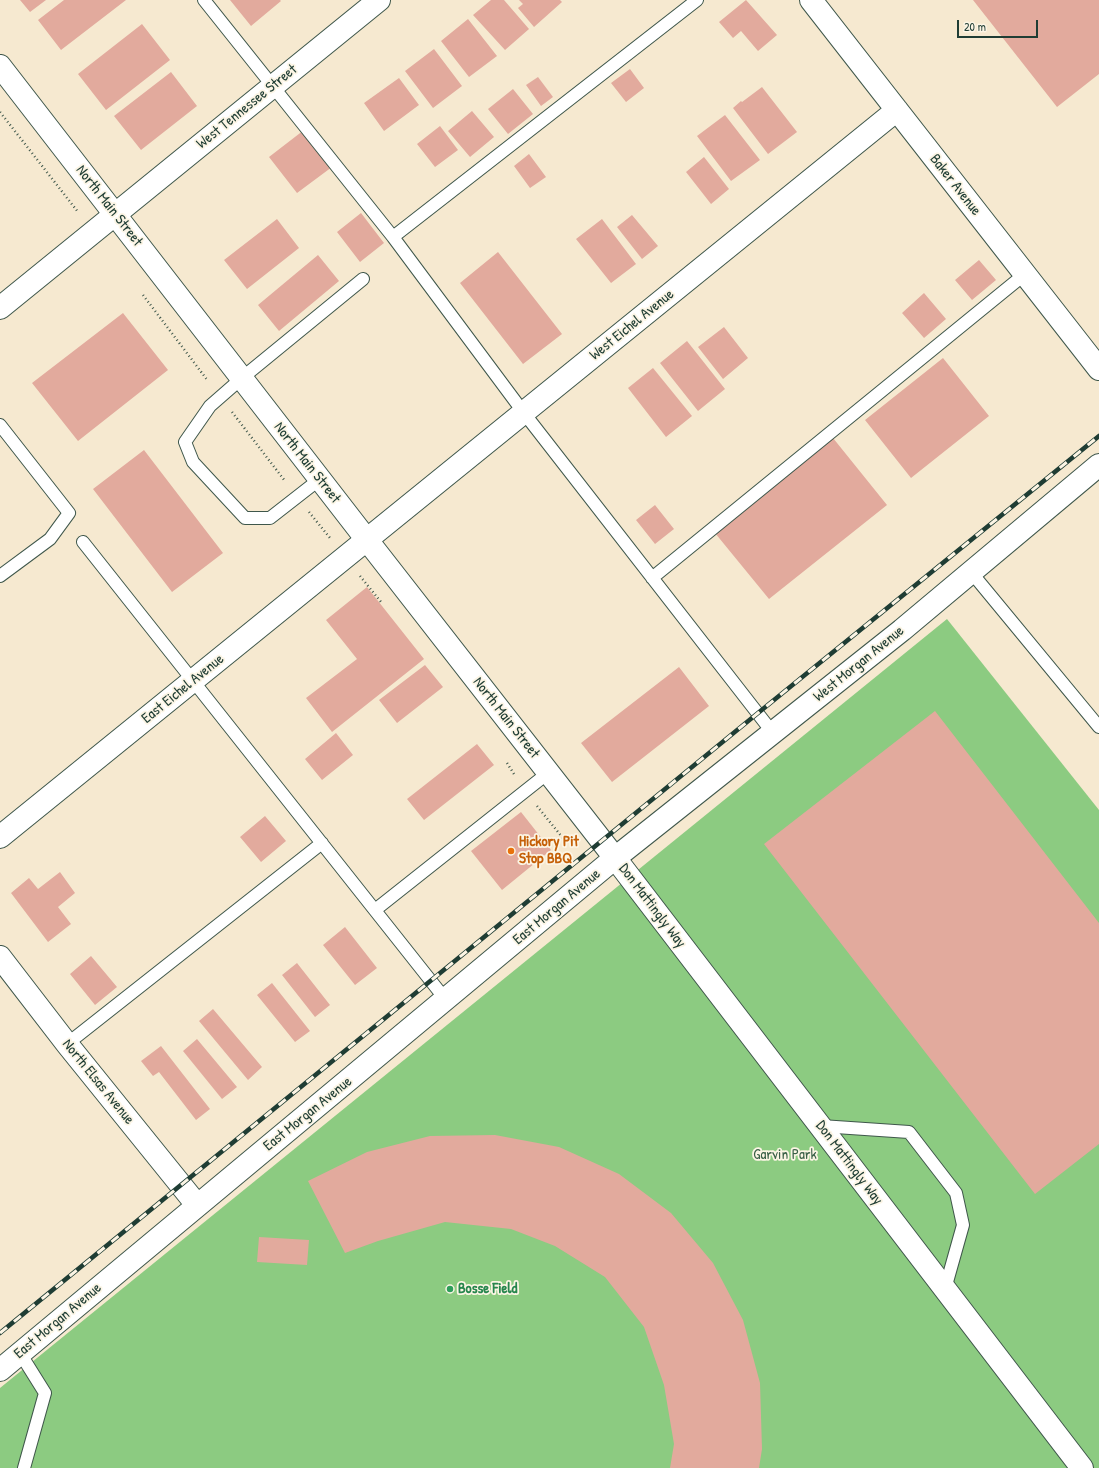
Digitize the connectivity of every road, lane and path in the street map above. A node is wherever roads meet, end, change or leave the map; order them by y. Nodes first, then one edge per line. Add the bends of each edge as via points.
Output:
1 (204, 0) edge
2 (379, 0) edge
3 (697, 0) edge
4 (811, 0) edge
5 (0, 66) edge
6 (274, 86) junction
7 (897, 110) junction
8 (0, 112) edge
9 (79, 212) dead end
10 (115, 214) junction
11 (393, 237) junction
12 (1025, 274) junction
13 (363, 279) dead end
14 (0, 308) edge
15 (1099, 369) edge
16 (242, 378) junction
17 (524, 413) junction
18 (0, 425) edge
19 (1099, 465) edge
20 (320, 479) junction
21 (367, 540) junction
22 (83, 542) dead end
23 (971, 572) junction
24 (0, 576) edge
25 (652, 578) junction
26 (193, 681) junction
27 (1099, 727) edge
28 (773, 733) junction
29 (548, 773) junction
30 (0, 837) edge
31 (322, 843) junction
32 (615, 858) junction
33 (375, 910) junction
34 (0, 957) edge
35 (446, 1000) junction
36 (67, 1044) junction
37 (821, 1126) junction
38 (197, 1205) junction
39 (945, 1289) junction
40 (20, 1353) junction
41 (0, 1370) edge
42 (24, 1468) edge
43 (1082, 1468) edge

1 - 6 lane
2 - 6 street, West Tennessee Street
3 - 11 lane
4 - 7 street, Baker Avenue
5 - 10 street, North Main Street
6 - 10 street, West Tennessee Street
6 - 11 lane
7 - 12 street, Baker Avenue
7 - 17 street, West Eichel Avenue
8 - 9 path, North Main Street
10 - 14 street, West Tennessee Street
10 - 16 street, North Main Street
11 - 17 lane
12 - 15 street, Baker Avenue
12 - 25 lane
13 - 16 lane
16 - 20 street, North Main Street
16 - 20 lane via 210,406 185,442 193,462 245,518 270,518
17 - 21 street, West Eichel Avenue
17 - 25 lane
18 - 24 lane via 69,513 50,539
19 - 23 street, West Morgan Avenue
20 - 21 street, North Main Street
21 - 26 street, East Eichel Avenue
21 - 29 street, North Main Street
22 - 26 lane
23 - 27 lane
23 - 28 street, West Morgan Avenue
25 - 28 lane
26 - 30 street, East Eichel Avenue
26 - 31 lane
28 - 32 street, West Morgan Avenue
29 - 32 street, North Main Street
29 - 33 lane
31 - 33 lane
31 - 36 lane
32 - 35 street, East Morgan Avenue
32 - 37 street, Don Mattingly Way
33 - 35 lane
34 - 36 street, North Elsas Avenue
35 - 38 street, East Morgan Avenue
36 - 38 street, North Elsas Avenue
37 - 39 street, Don Mattingly Way
37 - 39 lane via 909,1132 956,1193 963,1225
38 - 40 street, East Morgan Avenue
39 - 43 street, Don Mattingly Way
40 - 41 street, East Morgan Avenue
40 - 42 lane via 45,1393

